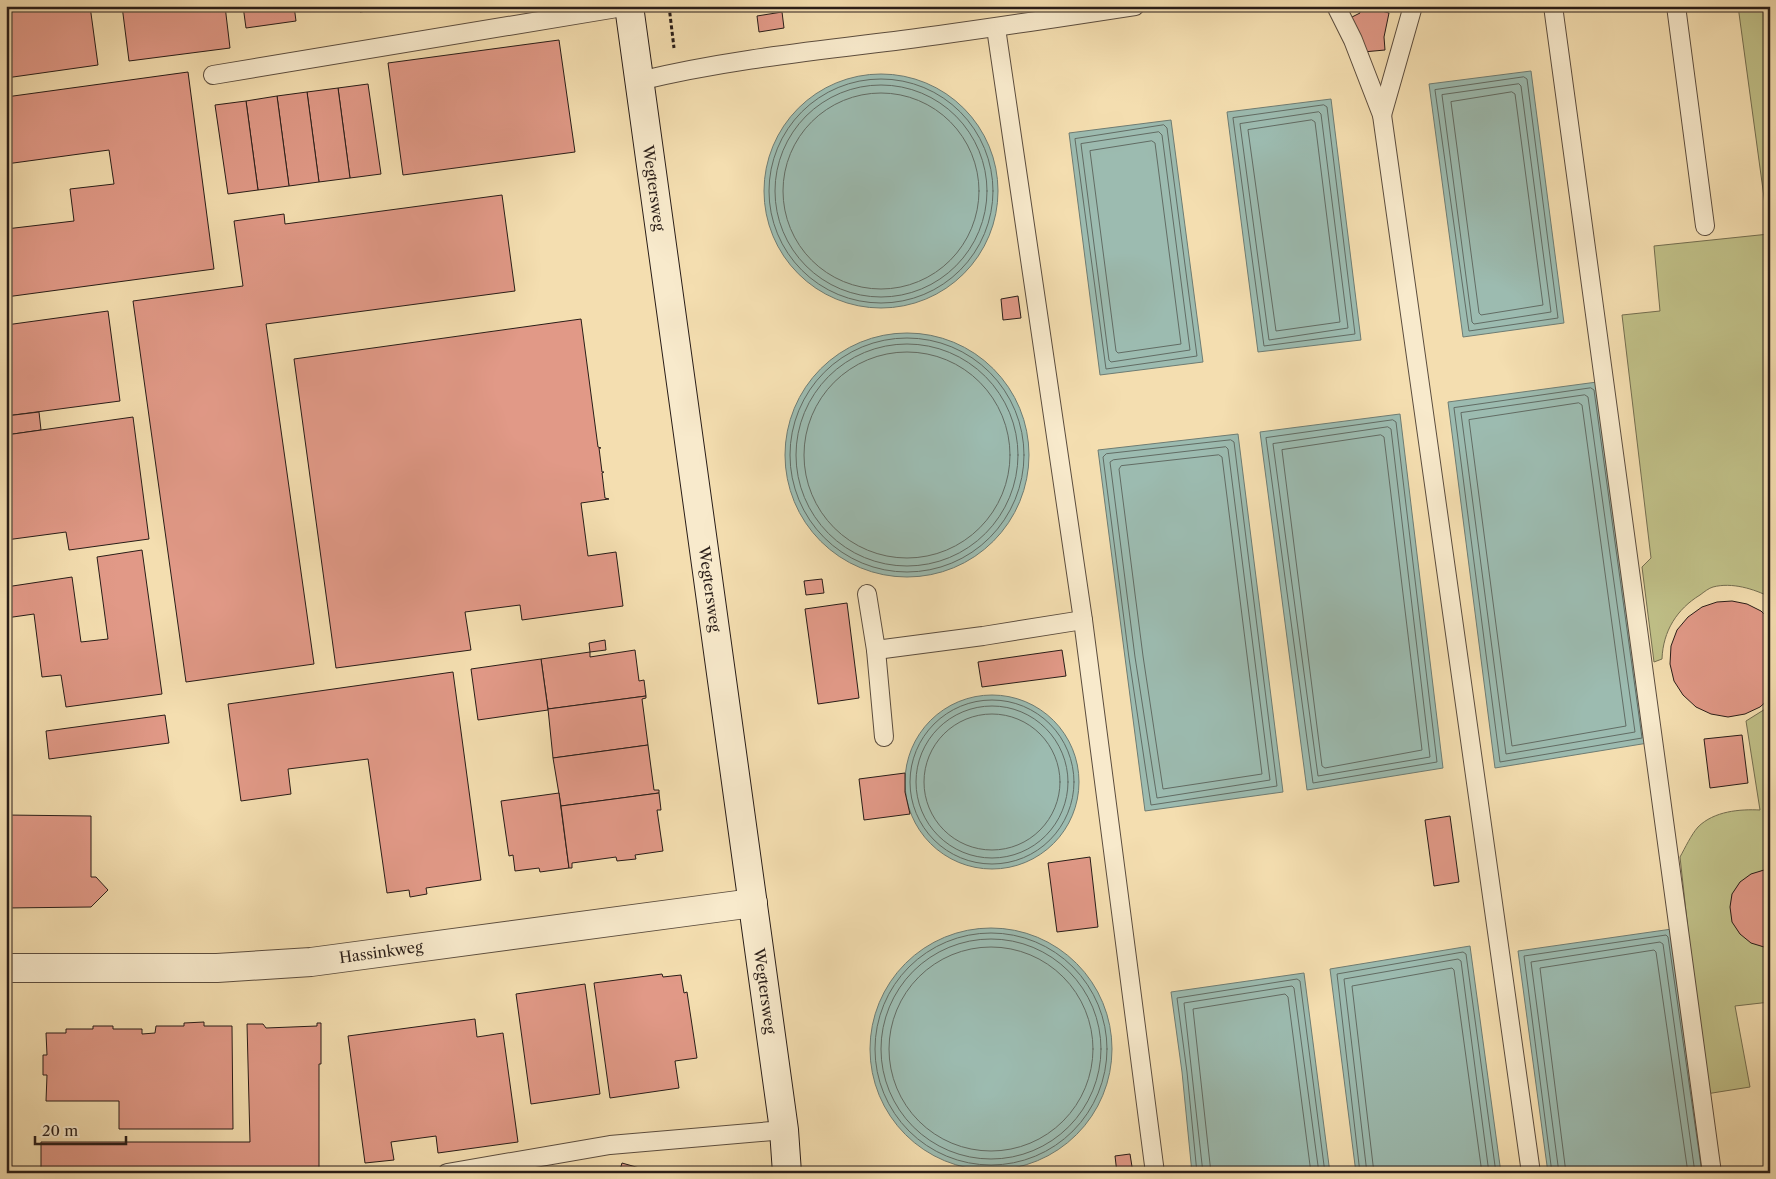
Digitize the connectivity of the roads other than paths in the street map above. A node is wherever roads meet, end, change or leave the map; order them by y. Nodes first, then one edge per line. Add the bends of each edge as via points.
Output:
1 (629, 6) edge
2 (1134, 6) edge
3 (1336, 6) edge
4 (1413, 6) edge
5 (1553, 6) edge
6 (1676, 6) edge
7 (996, 28) junction
8 (213, 75) dead end
9 (639, 81) junction
10 (1382, 115) junction
11 (1705, 226) dead end
12 (868, 594) dead end
13 (1083, 620) junction
14 (876, 650) junction
15 (884, 737) dead end
16 (753, 903) junction
17 (6, 968) edge
18 (784, 1130) junction
19 (447, 1173) edge
20 (787, 1173) edge
21 (1155, 1173) edge
22 (1531, 1173) edge
23 (1712, 1173) edge

1 - 8 lane
1 - 9 street, Wegtersweg
2 - 7 lane
3 - 10 lane
4 - 10 lane
5 - 23 lane
6 - 11 lane
7 - 9 lane via 795,53
7 - 13 lane
9 - 16 street, Wegtersweg
10 - 22 lane
12 - 14 lane
13 - 14 lane
13 - 21 lane
14 - 15 lane
16 - 17 street, Hassinkweg via 311,962 217,968
16 - 18 street, Wegtersweg
18 - 19 lane via 610,1145
18 - 20 street, Wegtersweg

